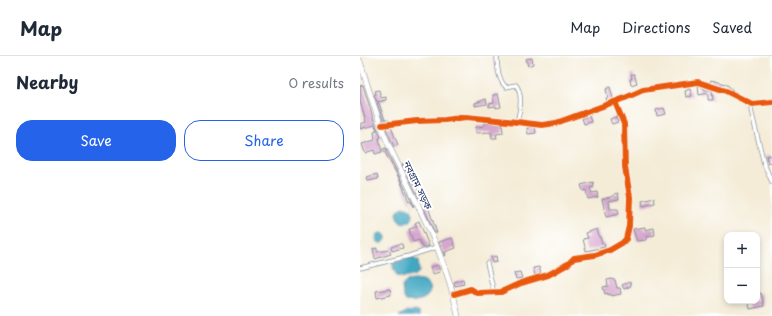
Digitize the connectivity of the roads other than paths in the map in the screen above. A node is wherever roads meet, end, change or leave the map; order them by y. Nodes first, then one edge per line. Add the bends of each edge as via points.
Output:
1 (497, 56) edge
2 (360, 61) edge
3 (616, 102) junction
4 (772, 102) edge
5 (752, 104) junction
6 (517, 122) junction
7 (382, 125) junction
8 (772, 182) edge
9 (437, 247) junction
10 (488, 263) dead end
11 (360, 268) edge
12 (494, 293) junction
13 (454, 294) junction
14 (458, 316) edge

1 - 6 street via 499,77 504,86 516,85 518,89 520,110
2 - 7 main road, নবগ্রাম সড়ক
3 - 5 street via 643,90 698,82 726,91
3 - 6 street via 556,123 542,125
3 - 12 street via 624,124 626,177 630,197 626,239 610,250 574,258 548,275
4 - 5 street
5 - 8 street via 751,110 764,164
6 - 7 street via 466,117
7 - 9 main road, নবগ্রাম সড়ক via 390,149
9 - 11 street
9 - 13 main road, নবগ্রাম সড়ক
10 - 12 street
12 - 13 street via 477,293 470,289
13 - 14 main road, নবগ্রাম সড়ক

